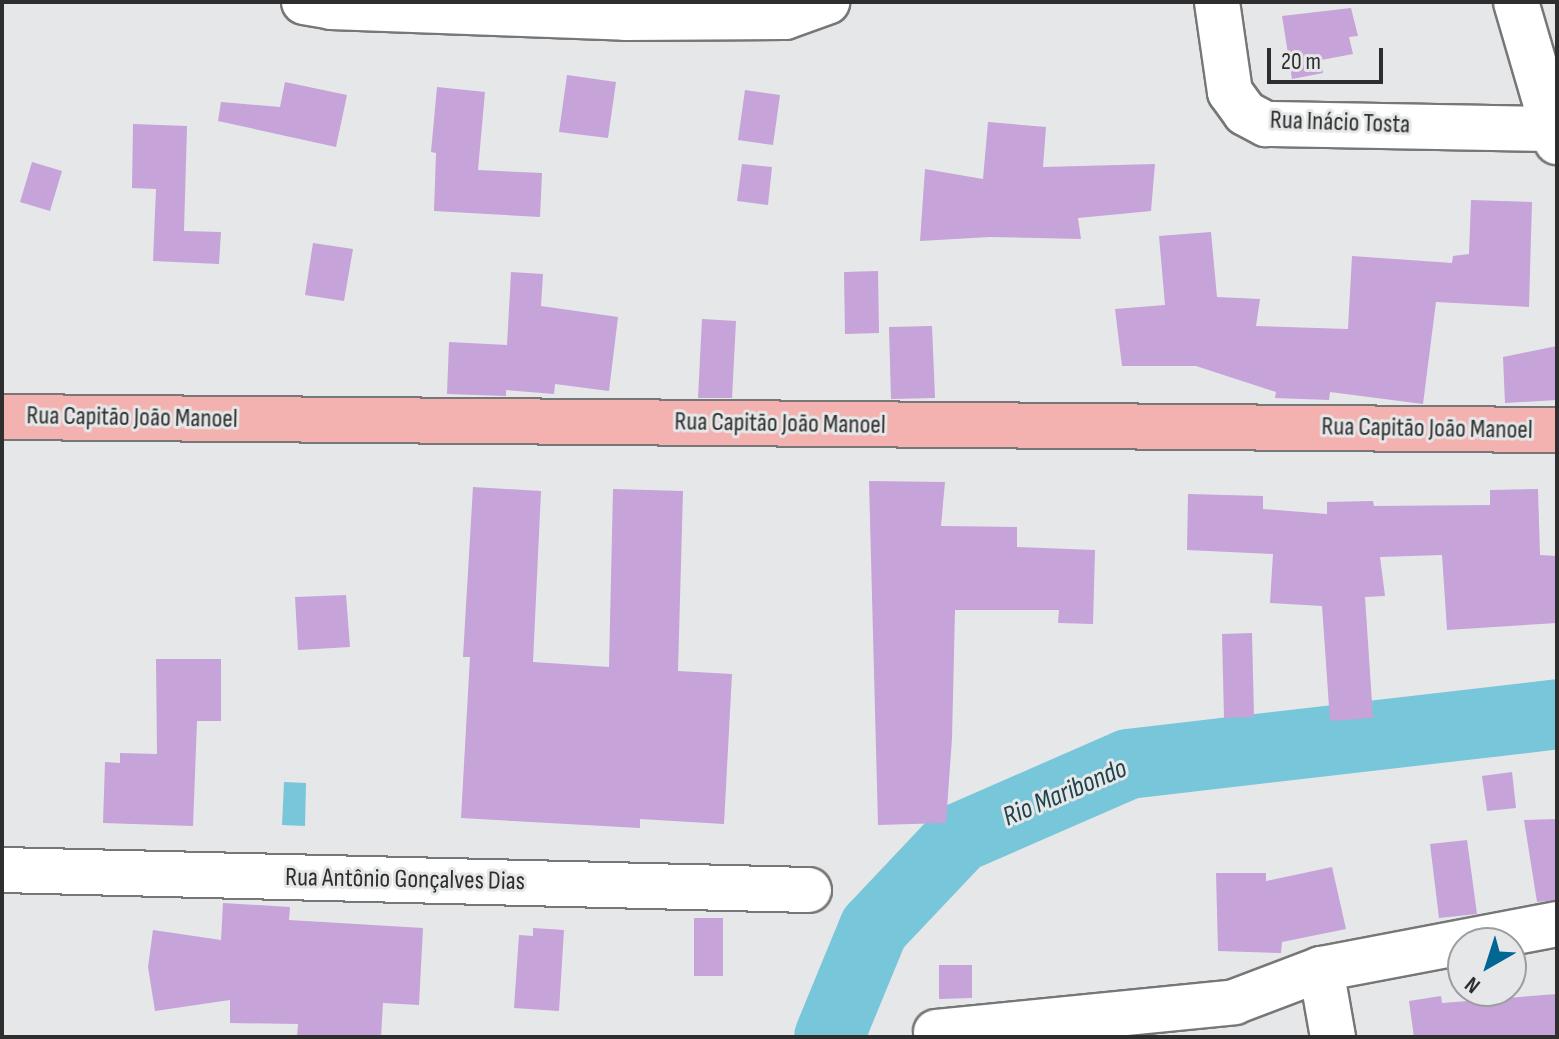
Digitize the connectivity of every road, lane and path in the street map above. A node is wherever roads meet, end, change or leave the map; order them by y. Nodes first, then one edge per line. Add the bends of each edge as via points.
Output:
1 (827, 2) edge
2 (1217, 2) edge
3 (1516, 2) edge
4 (322, 4) edge
5 (1555, 135) edge
6 (2, 417) edge
7 (1557, 430) edge
8 (2, 870) edge
9 (809, 890) dead end
10 (1557, 924) edge
11 (1321, 969) junction
12 (936, 1032) dead end
13 (1333, 1037) edge

1 - 4 street via 785,17 626,18
2 - 5 street, Rua Inácio Tosta via 1230,92 1245,113 1266,124
3 - 5 street
6 - 7 main road, Rua Capitão João Manoel
8 - 9 street, Rua Antônio Gonçalves Dias
10 - 11 street
11 - 12 street via 1234,1002
11 - 13 street

